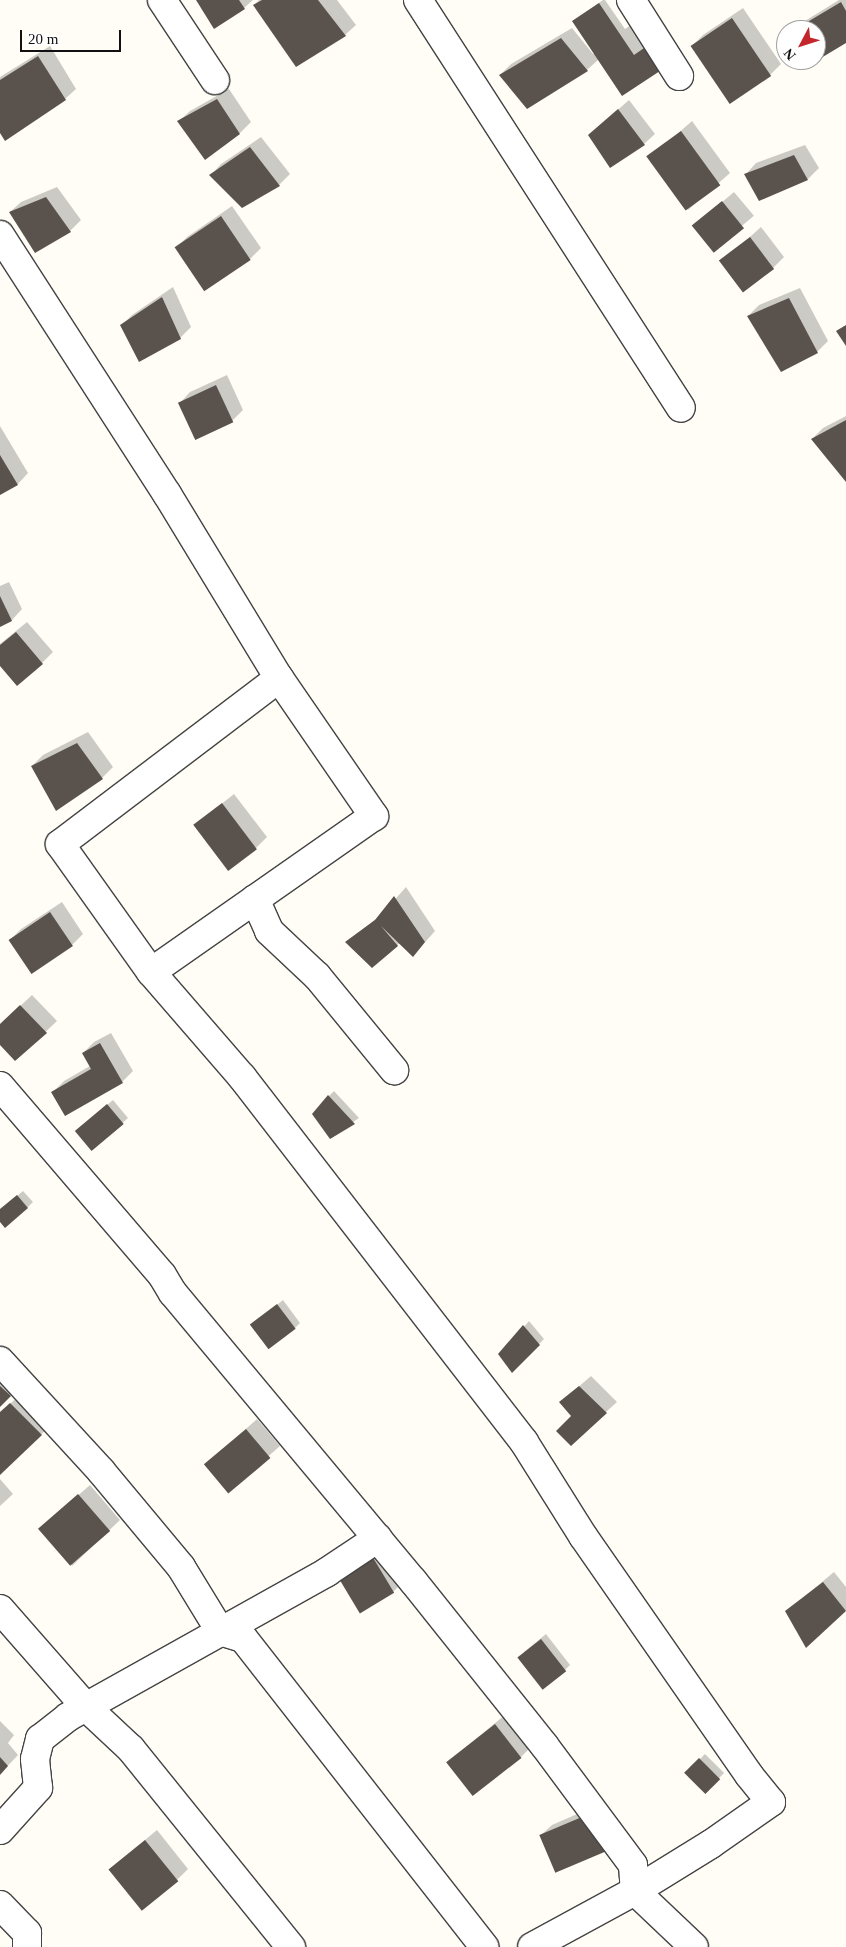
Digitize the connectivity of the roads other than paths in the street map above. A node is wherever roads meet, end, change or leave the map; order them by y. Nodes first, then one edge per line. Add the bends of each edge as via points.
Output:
1 (162, 0) edge
2 (418, 0) edge
3 (631, 0) edge
4 (679, 76) dead end
5 (215, 80) dead end
6 (0, 235) edge
7 (681, 408) dead end
8 (279, 678) junction
9 (255, 899) junction
10 (151, 972) junction
11 (394, 1070) dead end
12 (0, 1086) edge
13 (0, 1361) edge
14 (378, 1538) junction
15 (0, 1609) edge
16 (220, 1631) junction
17 (85, 1706) junction
18 (0, 1830) edge
19 (635, 1891) junction
20 (0, 1905) edge
21 (27, 1947) edge
22 (291, 1947) edge
23 (484, 1947) edge
24 (532, 1947) edge
25 (694, 1947) edge

1 - 5 street
2 - 7 street
3 - 4 street
6 - 8 street via 167,494
8 - 9 street via 374,816
8 - 10 street via 60,844
9 - 10 street
9 - 11 street via 269,931 317,976
10 - 19 street via 242,1077 524,1442 583,1536 771,1802
12 - 14 street via 155,1267 173,1293
13 - 16 street via 101,1471 181,1567
14 - 16 street via 327,1572
14 - 19 street via 544,1745 633,1865
15 - 17 street
16 - 17 street
16 - 23 street via 243,1638
17 - 18 street via 40,1740 35,1759 38,1788
17 - 22 street via 131,1749
19 - 24 street
19 - 25 street
20 - 21 street via 26,1933

